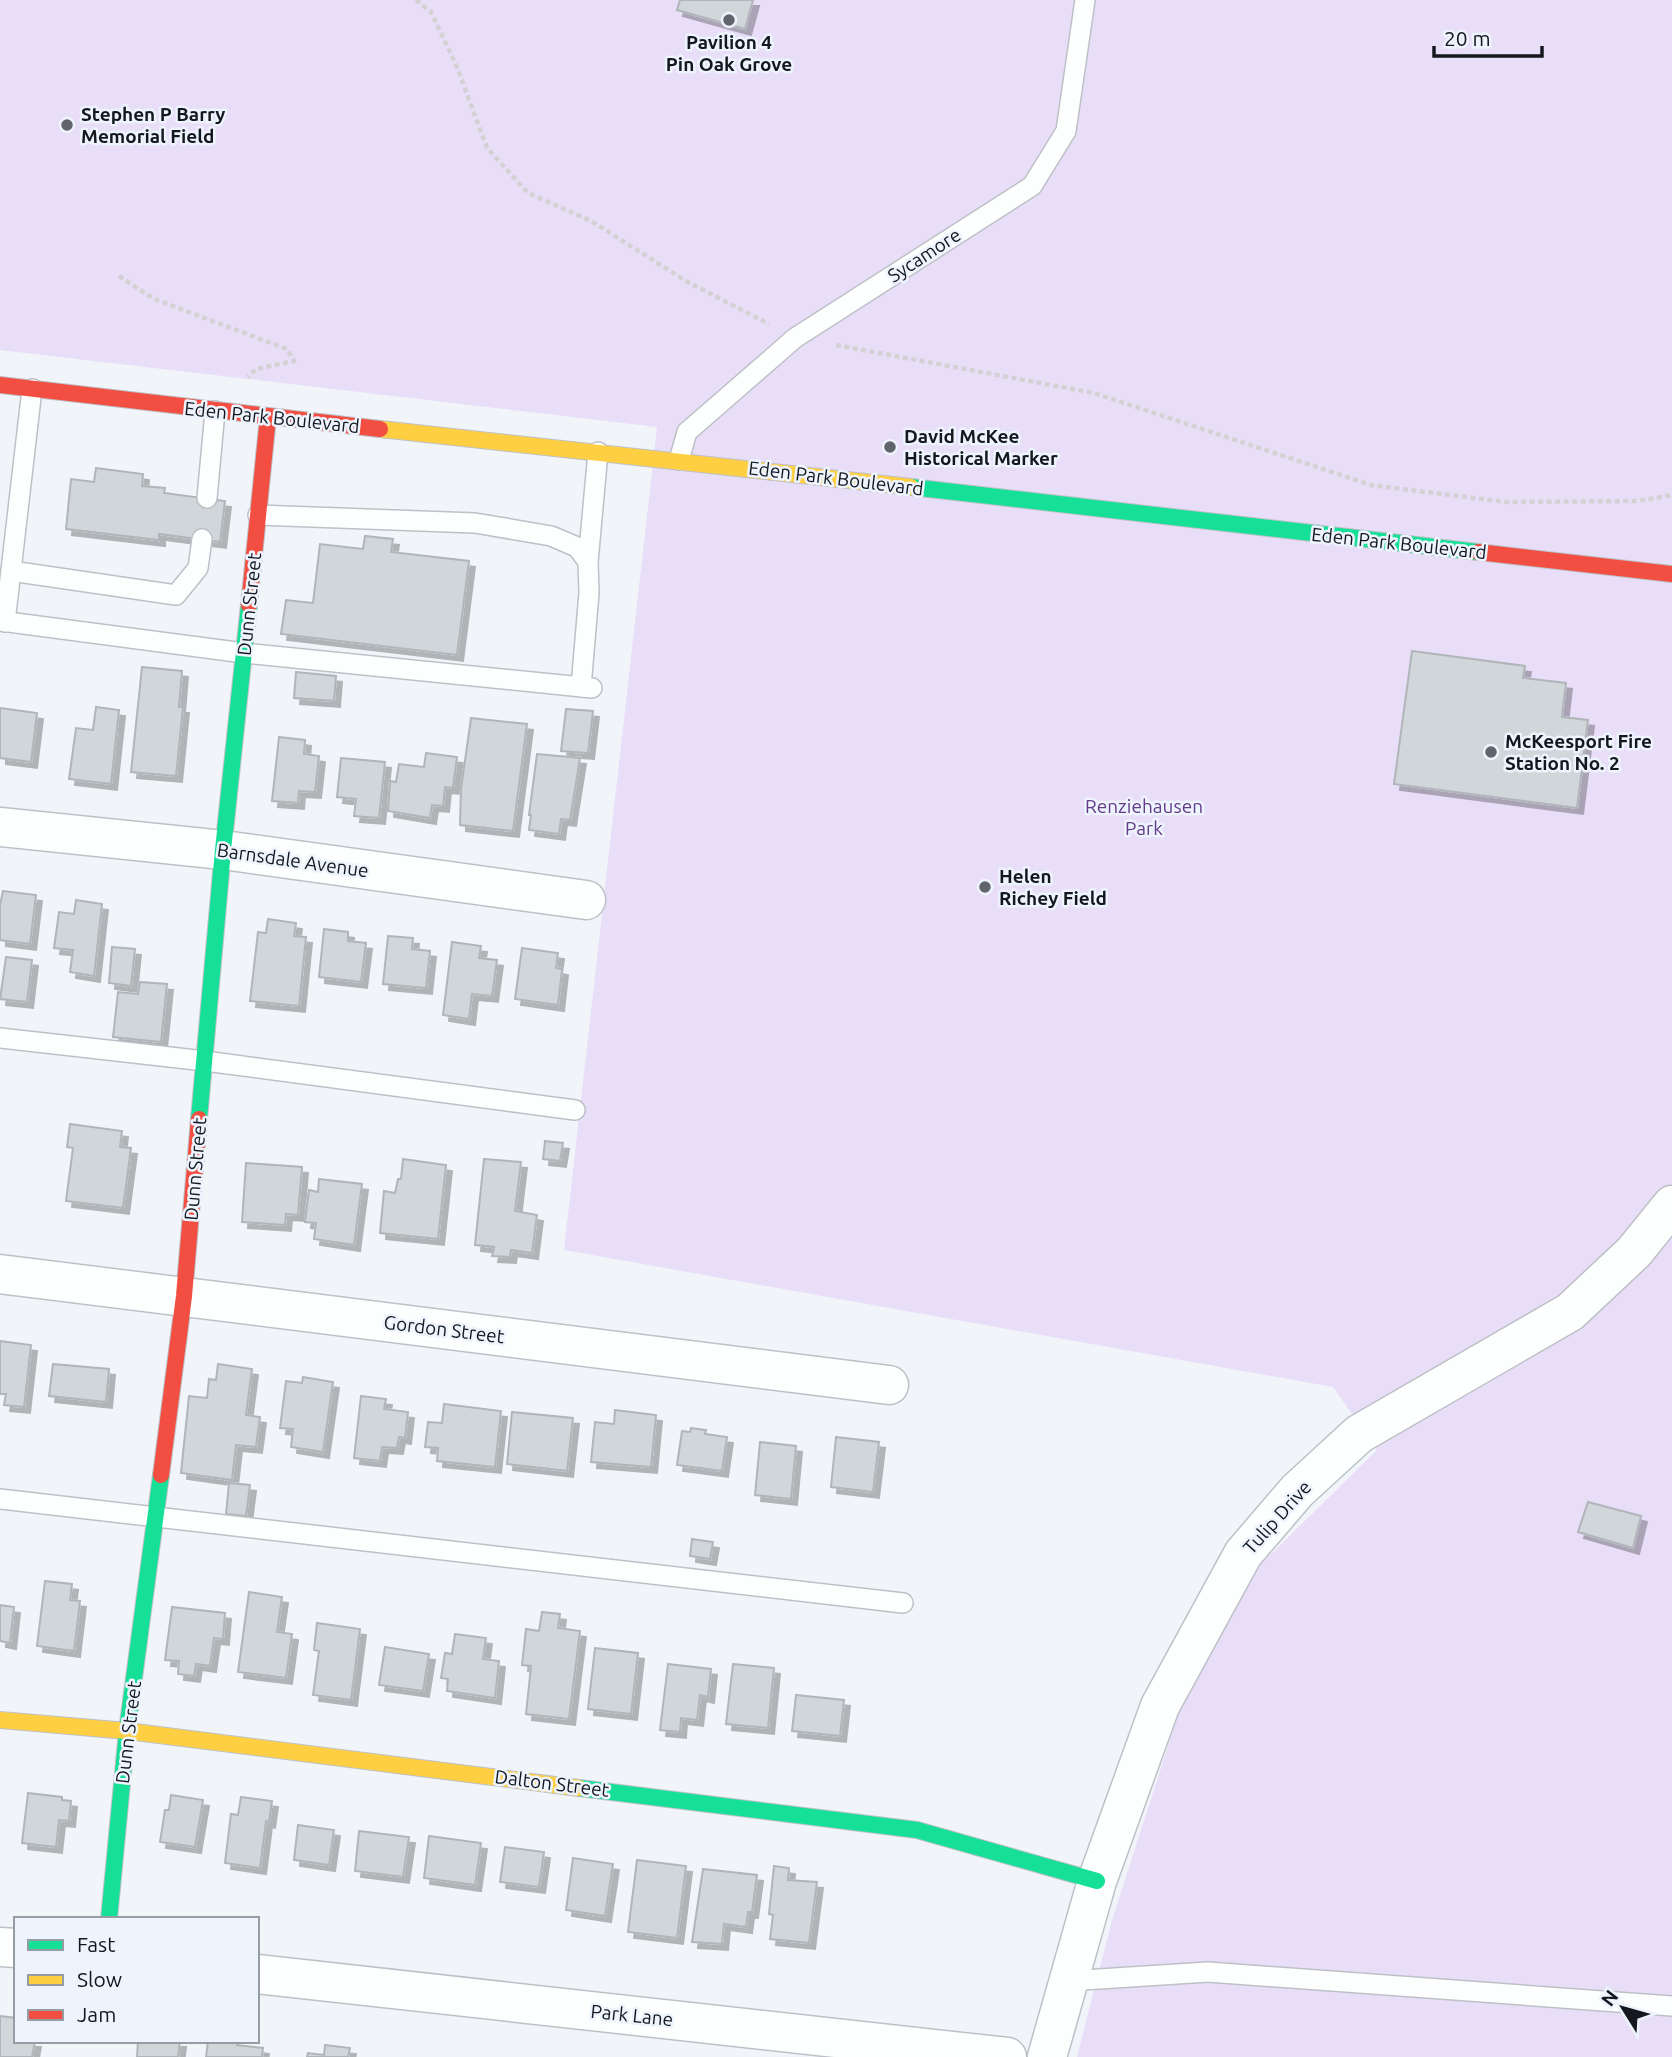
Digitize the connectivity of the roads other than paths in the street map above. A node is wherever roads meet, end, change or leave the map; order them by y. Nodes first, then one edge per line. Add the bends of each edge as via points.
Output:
1 (1085, 0) edge
2 (0, 385) edge
3 (32, 389) junction
4 (215, 411) junction
5 (268, 417) junction
6 (598, 452) junction
7 (679, 460) junction
8 (207, 498) dead end
9 (258, 515) junction
10 (202, 540) dead end
11 (588, 562) junction
12 (11, 571) junction
13 (1672, 574) edge
14 (3, 622) edge
15 (244, 653) junction
16 (0, 827) edge
17 (223, 850) junction
18 (586, 900) dead end
19 (0, 1038) edge
20 (205, 1061) junction
21 (575, 1110) dead end
22 (1672, 1205) edge
23 (0, 1274) edge
24 (184, 1296) junction
25 (889, 1385) dead end
26 (0, 1499) edge
27 (155, 1517) junction
28 (904, 1603) dead end
29 (0, 1720) edge
30 (127, 1731) junction
31 (1097, 1881) junction
32 (108, 1917) edge
33 (259, 1974) edge
34 (1068, 1981) junction
35 (1672, 2006) edge
36 (1007, 2057) edge
37 (1046, 2057) edge

1 - 7 lane, Sycamore via 1066,131 1032,186 795,338 687,432
2 - 3 street, Eden Park Boulevard
3 - 4 street, Eden Park Boulevard
3 - 12 lane
4 - 5 street, Eden Park Boulevard
4 - 8 lane
5 - 6 street, Eden Park Boulevard
5 - 9 street, Dunn Street
6 - 7 street, Eden Park Boulevard
6 - 11 lane
7 - 13 street, Eden Park Boulevard
9 - 11 lane via 475,523 551,536 577,547
9 - 15 street, Dunn Street
10 - 12 lane via 198,568 176,596
11 - 15 lane via 587,687
12 - 14 lane
14 - 15 lane
15 - 17 street, Dunn Street
16 - 17 street, Barnsdale Avenue
17 - 18 street, Barnsdale Avenue
17 - 20 street, Dunn Street
19 - 20 lane
20 - 21 lane
20 - 24 street, Dunn Street
22 - 31 street, Tulip Drive via 1634,1252 1570,1312 1359,1434 1297,1491 1252,1543 1160,1706
23 - 24 street, Gordon Street
24 - 25 street, Gordon Street
24 - 27 street, Dunn Street
26 - 27 lane
27 - 28 lane
27 - 30 street, Dunn Street
29 - 30 street, Dalton Street
30 - 31 street, Dalton Street via 917,1830
30 - 32 street, Dunn Street
31 - 34 street, Tulip Drive
33 - 36 street, Park Lane
34 - 35 lane via 1208,1972
34 - 37 street, Tulip Drive

